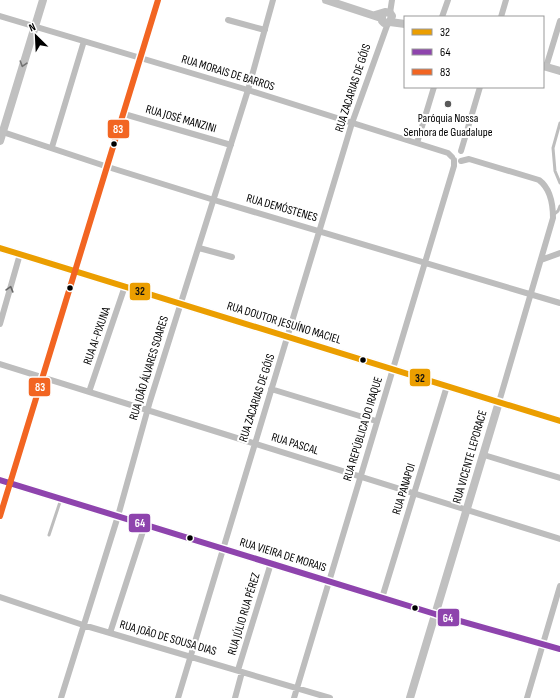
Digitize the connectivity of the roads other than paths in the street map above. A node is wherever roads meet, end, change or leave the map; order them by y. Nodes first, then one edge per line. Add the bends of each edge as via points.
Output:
1 (43, 0) edge
2 (158, 0) edge
3 (273, 0) edge
4 (326, 0) edge
5 (448, 0) edge
6 (506, 0) edge
7 (392, 1) edge
8 (0, 16) edge
9 (442, 16) edge
10 (501, 16) edge
11 (385, 17) junction
12 (228, 20) dead end
13 (560, 21) edge
14 (402, 23) edge
15 (35, 26) junction
16 (265, 30) junction
17 (84, 41) junction
18 (141, 58) junction
19 (545, 67) edge
20 (560, 71) edge
21 (434, 88) edge
22 (480, 88) edge
23 (248, 90) junction
24 (124, 114) junction
25 (352, 123) junction
26 (560, 123) edge
27 (1, 131) edge
28 (0, 141) edge
29 (417, 143) junction
30 (231, 145) junction
31 (52, 147) junction
32 (457, 155) junction
33 (108, 167) junction
34 (539, 180) joint
35 (560, 183) edge
36 (214, 200) junction
37 (560, 206) edge
38 (553, 215) junction
39 (319, 230) junction
40 (0, 248) edge
41 (198, 248) junction
42 (560, 253) edge
43 (20, 254) junction
44 (232, 258) dead end
45 (542, 260) junction
46 (426, 263) junction
47 (76, 271) junction
48 (125, 286) junction
49 (531, 294) junction
50 (181, 303) junction
51 (560, 303) edge
52 (0, 324) edge
53 (289, 336) junction
54 (0, 364) edge
55 (392, 369) junction
56 (43, 378) junction
57 (447, 386) junction
58 (271, 389) junction
59 (89, 392) junction
60 (498, 402) junction
61 (147, 411) junction
62 (376, 421) junction
63 (560, 421) edge
64 (254, 443) junction
65 (484, 455) junction
66 (360, 476) junction
67 (560, 478) edge
68 (0, 480) edge
69 (10, 483) junction
70 (414, 492) junction
71 (61, 499) junction
72 (467, 510) junction
73 (0, 516) edge
74 (118, 516) junction
75 (145, 525) junction
76 (49, 535) dead end
77 (560, 539) edge
78 (223, 549) junction
79 (271, 563) junction
80 (329, 582) junction
81 (560, 586) edge
82 (0, 597) edge
83 (382, 598) junction
84 (435, 614) junction
85 (83, 625) junction
86 (110, 633) junction
87 (543, 645) junction
88 (560, 649) edge
89 (191, 656) junction
90 (240, 671) junction
91 (297, 688) junction
92 (61, 698) edge
93 (178, 698) edge
94 (235, 698) edge
95 (294, 698) edge
96 (330, 698) edge
97 (410, 698) edge
98 (527, 698) edge

1 - 15 street
2 - 18 street
3 - 16 street, RUA JOÃO ÁLVARES SOARES
4 - 11 street
5 - 9 street
6 - 10 street
7 - 11 street, RUA ZACARIAS DE GÓIS
8 - 15 street, RUA MORAIS DE BARROS
11 - 14 street
11 - 25 street, RUA ZACARIAS DE GÓIS via 382,36
12 - 16 street
13 - 19 street
15 - 17 street, RUA MORAIS DE BARROS
15 -> 27 street
16 - 23 street, RUA JOÃO ÁLVARES SOARES
17 - 18 street, RUA MORAIS DE BARROS
17 - 31 street
18 - 23 street, RUA MORAIS DE BARROS
18 - 24 street
19 - 20 street
21 - 29 street
22 - 32 street, RUA REPÚBLICA DO IRAQUE
23 - 25 street, RUA MORAIS DE BARROS
23 - 30 street, RUA JOÃO ÁLVARES SOARES
24 - 30 street, RUA JOSÉ MANZINI
24 - 33 street
25 - 29 street, RUA MORAIS DE BARROS
25 - 39 street, RUA ZACARIAS DE GÓIS
26 - 35 lane via 553,148 555,171
27 - 28 street
27 - 31 street, RUA DEMÓSTENES
29 - 32 street, RUA MORAIS DE BARROS
30 - 36 street, RUA JOÃO ÁLVARES SOARES
31 - 33 street, RUA DEMÓSTENES
32 - 34 street, RUA MORAIS DE BARROS
32 - 46 street, RUA REPÚBLICA DO IRAQUE
33 - 36 street, RUA DEMÓSTENES
33 - 47 street
34 - 38 street, RUA VICENTE LEPORACE via 544,183 551,198
36 - 39 street, RUA DEMÓSTENES
36 - 41 street, RUA JOÃO ÁLVARES SOARES
37 - 38 lane
38 - 45 street, RUA VICENTE LEPORACE
39 - 46 street, RUA DEMÓSTENES
39 - 53 street, RUA ZACARIAS DE GÓIS
40 - 43 street, RUA DOUTOR JESUÍNO MACIEL
41 - 44 street
41 - 50 street, RUA JOÃO ÁLVARES SOARES
42 - 45 street
43 - 47 street, RUA DOUTOR JESUÍNO MACIEL
52 -> 43 street
45 - 49 street, RUA VICENTE LEPORACE
46 - 49 street, RUA DEMÓSTENES
46 - 55 street, RUA REPÚBLICA DO IRAQUE
47 - 48 street, RUA DOUTOR JESUÍNO MACIEL
47 - 56 street
48 - 50 street, RUA DOUTOR JESUÍNO MACIEL
48 - 59 street, RUA AI-PIXUNA
49 - 51 street, RUA DEMÓSTENES
49 - 60 street, RUA VICENTE LEPORACE
50 - 53 street, RUA DOUTOR JESUÍNO MACIEL
50 - 61 street, RUA JOÃO ÁLVARES SOARES
53 - 55 street, RUA DOUTOR JESUÍNO MACIEL
53 - 58 street, RUA ZACARIAS DE GÓIS
54 - 56 street, RUA PASCAL
55 - 57 street, RUA DOUTOR JESUÍNO MACIEL
55 - 62 street, RUA REPÚBLICA DO IRAQUE
56 - 59 street, RUA PASCAL
56 - 69 street
57 - 60 street, RUA DOUTOR JESUÍNO MACIEL
57 - 70 street, RUA PANAPOI
58 - 62 street
58 - 64 street, RUA ZACARIAS DE GÓIS
59 - 61 street, RUA PASCAL
60 - 63 street, RUA DOUTOR JESUÍNO MACIEL
60 - 65 street, RUA VICENTE LEPORACE
61 - 64 street, RUA PASCAL
61 - 74 street, RUA JOÃO ÁLVARES SOARES
62 - 66 street, RUA REPÚBLICA DO IRAQUE
64 - 66 street, RUA PASCAL
64 - 78 street, RUA ZACARIAS DE GÓIS
65 - 67 street
65 - 72 street, RUA VICENTE LEPORACE
66 - 70 street, RUA PASCAL
66 - 80 street, RUA REPÚBLICA DO IRAQUE
68 - 69 street, RUA VIEIRA DE MORAIS
69 - 71 street, RUA VIEIRA DE MORAIS
69 - 73 street
70 - 72 street, RUA PASCAL
70 - 83 street, RUA PANAPOI
71 - 74 street, RUA VIEIRA DE MORAIS
71 - 76 lane
72 - 77 street, RUA PASCAL
72 - 84 street, RUA VICENTE LEPORACE
74 - 75 street, RUA VIEIRA DE MORAIS
74 - 85 street, RUA JOÃO ÁLVARES SOARES
75 - 78 street, RUA VIEIRA DE MORAIS
75 - 86 street
78 - 79 street, RUA VIEIRA DE MORAIS
78 - 89 street, RUA ZACARIAS DE GÓIS
79 - 80 street, RUA VIEIRA DE MORAIS
79 - 90 street, RUA JÚLIO RUA PÉREZ
80 - 83 street, RUA VIEIRA DE MORAIS
80 - 91 street, RUA REPÚBLICA DO IRAQUE
81 - 87 street
82 - 85 street, RUA JOÃO DE SOUSA DIAS
83 - 84 street, RUA VIEIRA DE MORAIS
84 - 87 street, RUA VIEIRA DE MORAIS
84 - 97 street, RUA VICENTE LEPORACE
85 - 86 street, RUA JOÃO DE SOUSA DIAS
85 - 92 street, RUA JOÃO ÁLVARES SOARES
86 - 89 street, RUA JOÃO DE SOUSA DIAS
87 - 88 street, RUA VIEIRA DE MORAIS
87 - 98 street
89 - 90 street, RUA JOÃO DE SOUSA DIAS
89 - 93 street, RUA ZACARIAS DE GÓIS
90 - 91 street, RUA JOÃO DE SOUSA DIAS
90 - 94 street, RUA JÚLIO RUA PÉREZ
91 - 95 street, RUA REPÚBLICA DO IRAQUE
91 - 96 street, RUA JOÃO DE SOUSA DIAS

